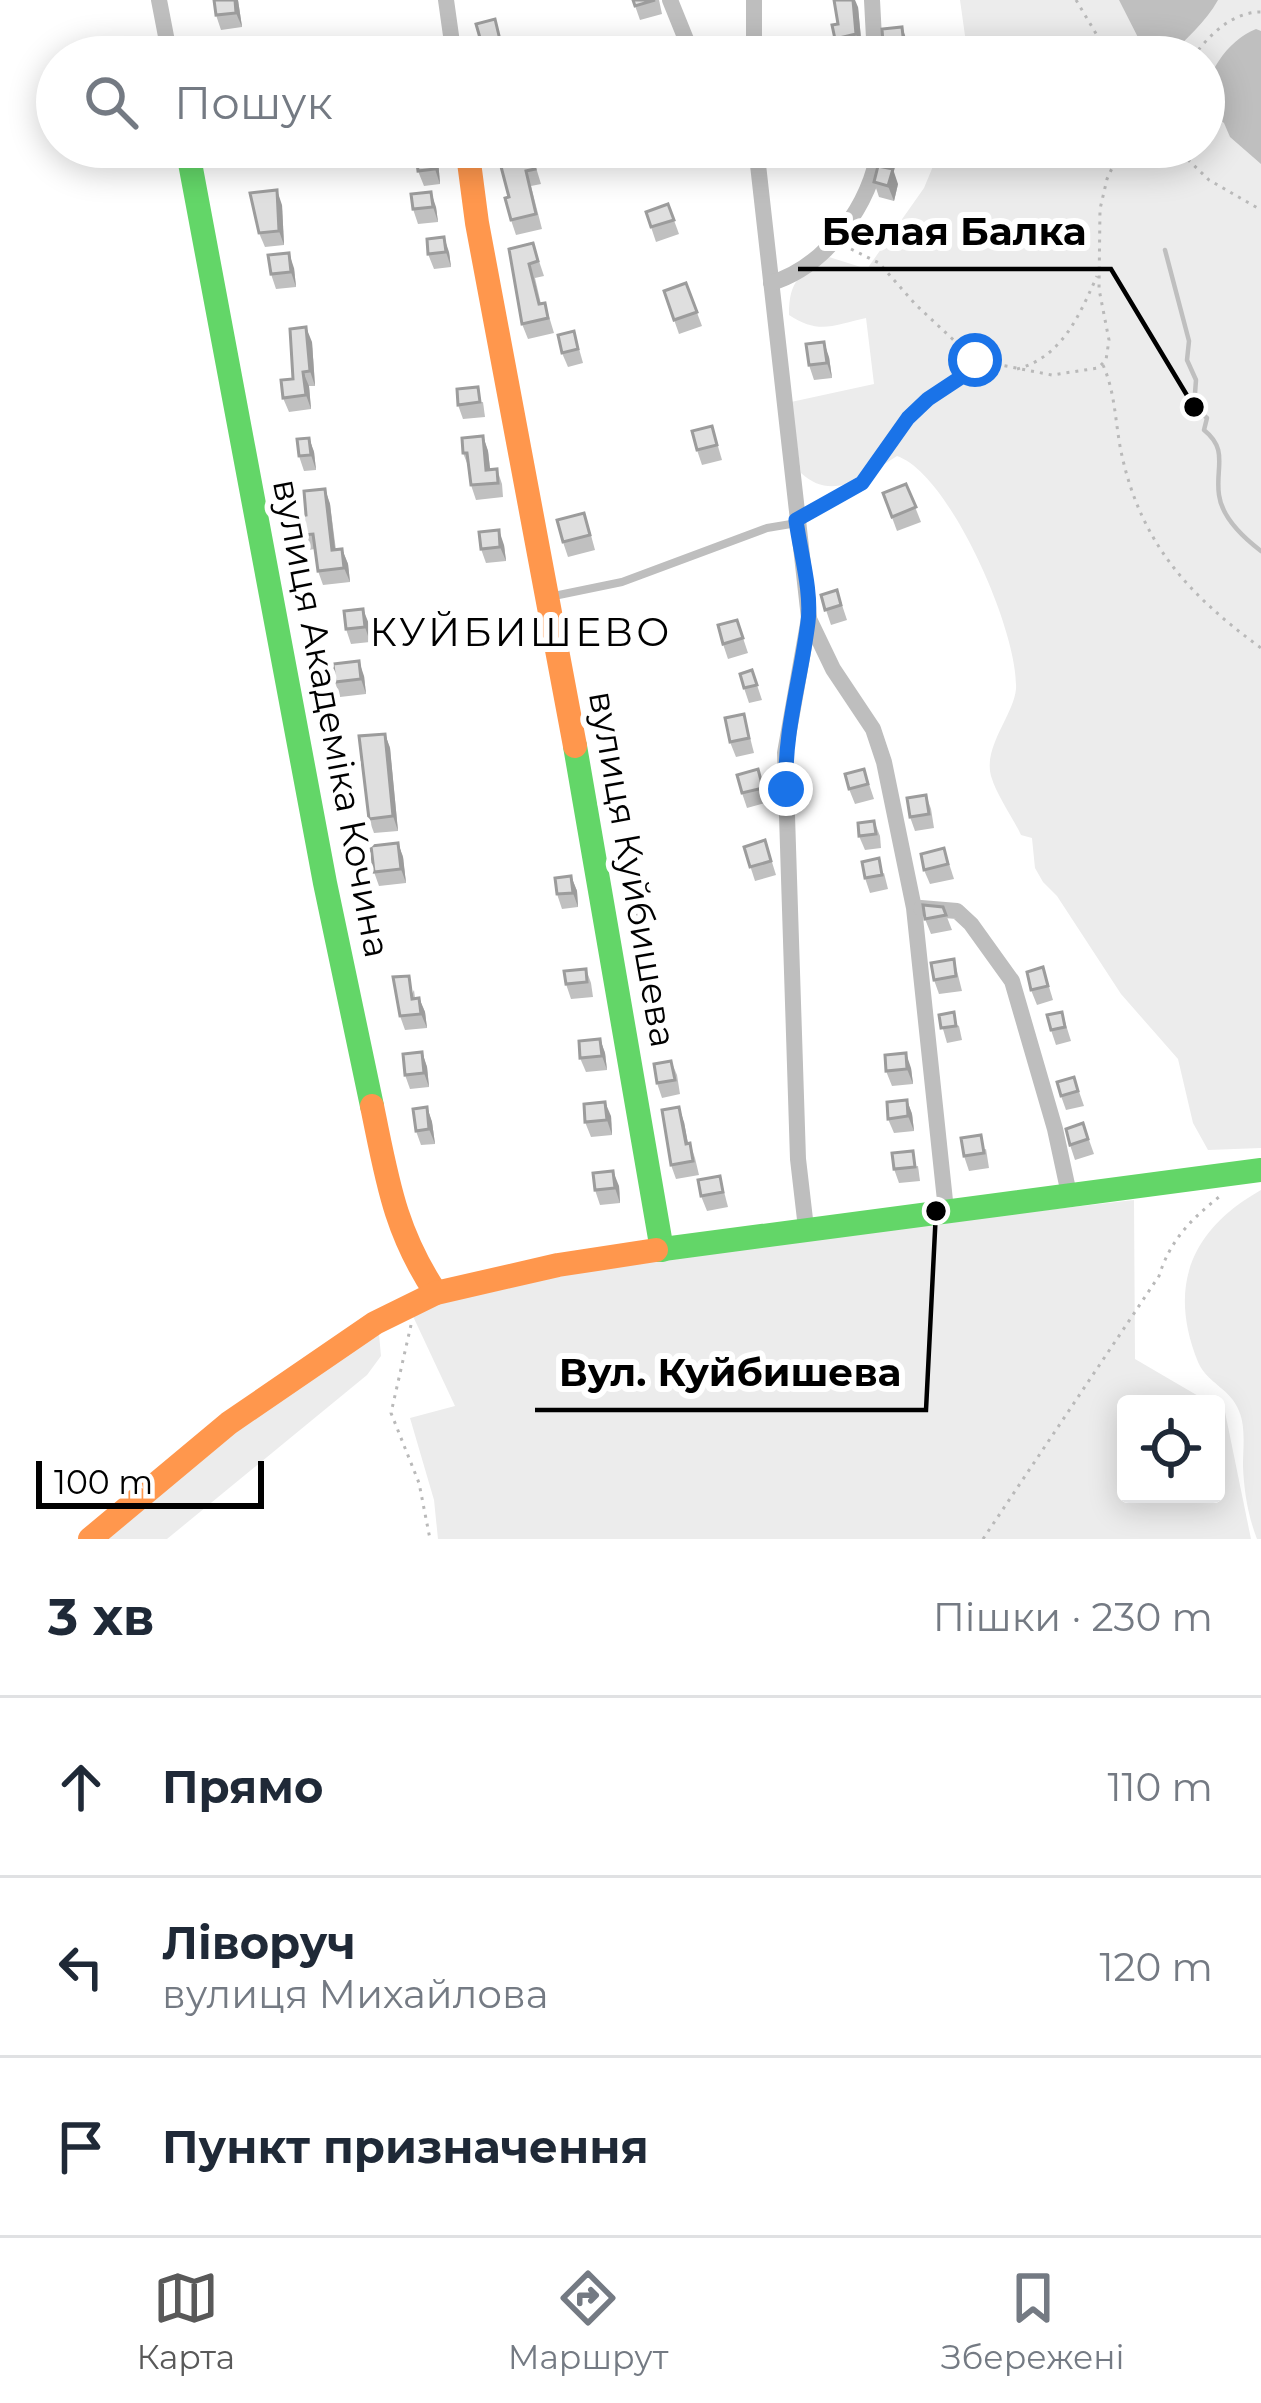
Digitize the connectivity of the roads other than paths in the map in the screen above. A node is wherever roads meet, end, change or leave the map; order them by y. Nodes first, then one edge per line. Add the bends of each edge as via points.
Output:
1 (159, 0) edge
2 (446, 0) edge
3 (670, 0) edge
4 (754, 0) edge
5 (872, 0) edge
6 (166, 36) edge
7 (451, 36) edge
8 (685, 36) edge
9 (754, 36) edge
10 (874, 36) edge
11 (191, 168) edge
12 (470, 168) edge
13 (758, 168) edge
14 (874, 168) edge
15 (770, 283) junction
16 (796, 521) junction
17 (547, 597) junction
18 (809, 618) junction
19 (914, 908) junction
20 (1261, 1170) edge
21 (1069, 1194) junction
22 (946, 1210) junction
23 (806, 1228) junction
24 (662, 1250) junction
25 (436, 1293) junction
26 (91, 1539) edge

1 - 6 street
2 - 7 street
3 - 8 street
4 - 9 street
5 - 10 street
11 - 25 street, вулиця Академіка Кочина via 395,1216
12 - 17 street, вулиця Куйбишева
13 - 15 street
14 - 15 street via 832,244
15 - 16 street
16 - 17 lane via 622,582
16 - 18 street
17 - 24 street, вулиця Куйбишева
18 - 19 street via 879,744
18 - 23 street via 785,753
19 - 21 street via 957,911 1012,981
19 - 22 street
20 - 21 street
21 - 22 street
22 - 23 street
23 - 24 street
24 - 25 street
25 - 26 street via 229,1423

